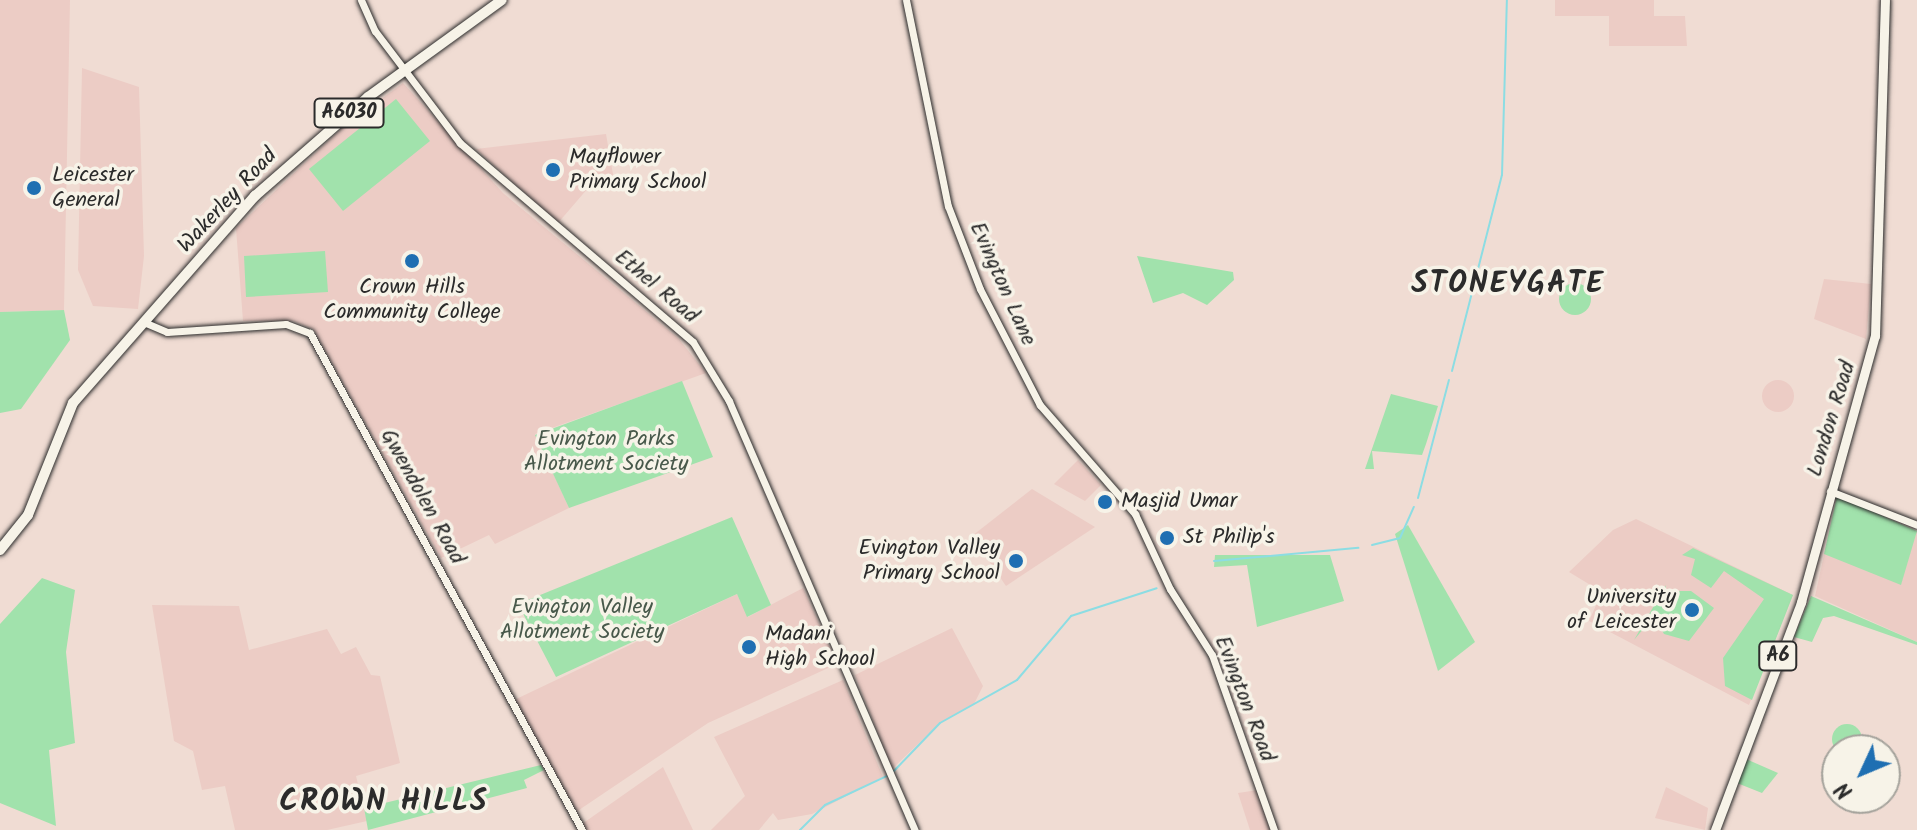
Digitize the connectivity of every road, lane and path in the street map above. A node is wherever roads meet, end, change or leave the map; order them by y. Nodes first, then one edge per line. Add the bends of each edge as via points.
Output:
1 (361, 0) edge
2 (502, 0) edge
3 (906, 0) edge
4 (1885, 0) edge
5 (403, 70) junction
6 (146, 323) junction
7 (1828, 490) junction
8 (1917, 525) edge
9 (1146, 544) joint
10 (0, 550) edge
11 (582, 830) edge
12 (915, 830) edge
13 (1274, 830) edge
14 (1715, 830) edge

1 - 5 street, Ethel Road
2 - 5 highway, Wakerley Road / A6030
3 - 9 street, Evington Lane via 948,206 980,289 1040,405 1129,506
4 - 7 main road, London Road / A6 via 1878,317
5 - 6 highway, Wakerley Road / A6030 via 268,183
5 - 12 street, Ethel Road via 494,177 693,342 729,401
6 - 10 highway, A6030 via 73,403 28,515
6 - 11 street, Gwendolen Road via 167,332 286,324 310,333
7 - 8 street
7 - 14 main road, London Road / A6 via 1801,602
9 - 13 street, Evington Road via 1212,655

